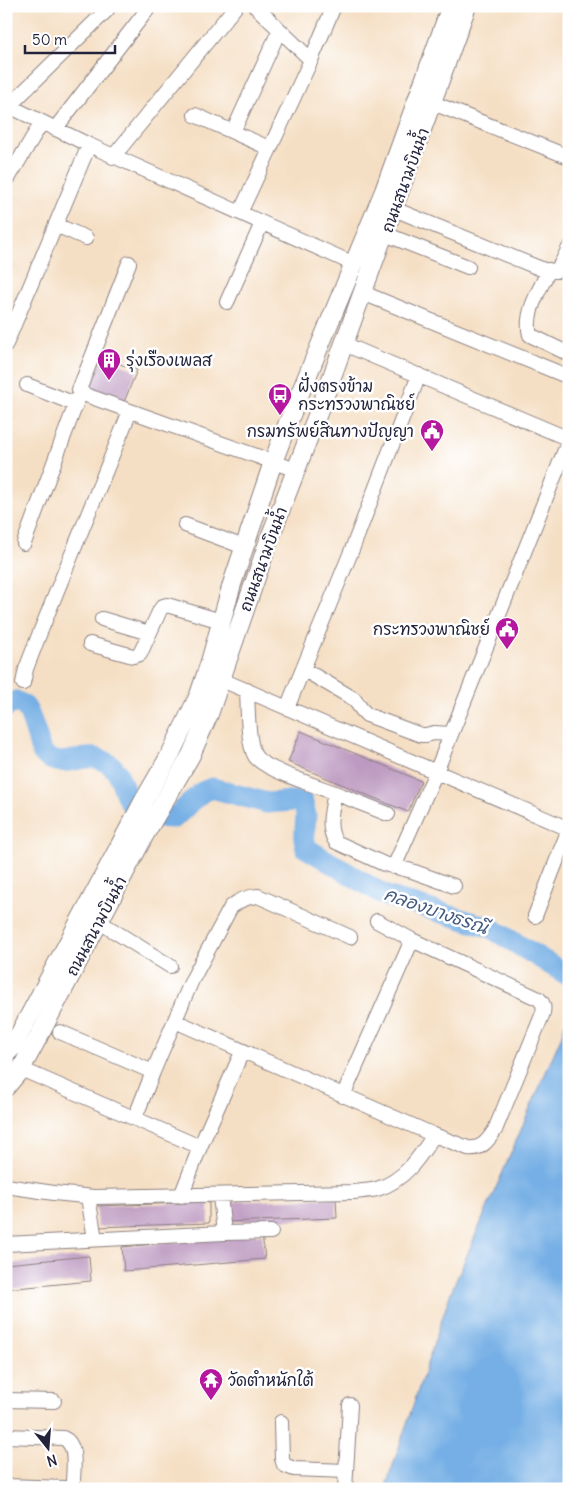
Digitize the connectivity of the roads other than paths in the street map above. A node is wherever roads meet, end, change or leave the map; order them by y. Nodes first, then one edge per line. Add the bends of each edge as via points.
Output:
1 (108, 6) edge
2 (236, 6) edge
3 (334, 6) edge
4 (451, 6) edge
5 (467, 6) edge
6 (257, 7) edge
7 (147, 10) dead end
8 (279, 31) junction
9 (311, 60) junction
10 (433, 103) junction
11 (7, 107) edge
12 (195, 115) dead end
13 (42, 122) junction
14 (55, 129) junction
15 (233, 132) junction
16 (89, 146) junction
17 (269, 148) junction
18 (113, 157) junction
19 (569, 157) edge
20 (6, 182) edge
21 (394, 209) junction
22 (240, 213) junction
23 (262, 223) junction
24 (56, 225) junction
25 (385, 234) junction
26 (86, 238) dead end
27 (569, 248) edge
28 (130, 263) dead end
29 (354, 264) junction
30 (468, 266) dead end
31 (549, 270) junction
32 (363, 293) junction
33 (227, 302) dead end
34 (6, 344) edge
35 (344, 344) junction
36 (569, 354) edge
37 (419, 375) junction
38 (569, 377) edge
39 (27, 385) dead end
40 (77, 399) junction
41 (130, 411) junction
42 (569, 439) edge
43 (273, 462) junction
44 (296, 470) junction
45 (184, 525) dead end
46 (24, 544) dead end
47 (244, 547) junction
48 (102, 619) dead end
49 (221, 622) junction
50 (150, 633) junction
51 (90, 644) dead end
52 (303, 669) junction
53 (222, 680) junction
54 (24, 683) dead end
55 (247, 690) junction
56 (287, 708) junction
57 (451, 734) junction
58 (436, 772) junction
59 (336, 793) junction
60 (388, 814) dead end
61 (136, 832) junction
62 (568, 833) edge
63 (394, 867) junction
64 (454, 886) dead end
65 (535, 916) dead end
66 (98, 921) junction
67 (376, 921) dead end
68 (350, 937) dead end
69 (412, 940) junction
70 (170, 966) dead end
71 (175, 1021) junction
72 (60, 1032) dead end
73 (242, 1052) junction
74 (6, 1054) edge
75 (21, 1069) junction
76 (153, 1072) junction
77 (6, 1087) edge
78 (343, 1096) junction
79 (135, 1118) junction
80 (434, 1136) junction
81 (200, 1147) junction
82 (6, 1186) edge
83 (220, 1195) junction
84 (181, 1196) junction
85 (88, 1197) junction
86 (270, 1232) dead end
87 (224, 1233) junction
88 (95, 1239) junction
89 (6, 1244) edge
90 (6, 1400) edge
91 (54, 1401) dead end
92 (350, 1405) dead end
93 (281, 1422) dead end
94 (6, 1436) edge
95 (346, 1471) junction
96 (6, 1486) edge
97 (345, 1489) edge

1 - 11 street
2 - 18 street
3 - 9 street
4 - 29 main road, ถนนสนามบินน้ำ
5 - 10 main road, ถนนสนามบินน้ำ
6 - 8 street
7 - 14 street
8 - 9 street
8 - 15 street
9 - 17 street
10 - 19 street
10 - 21 main road, ถนนสนามบินน้ำ
11 - 13 street
12 - 15 street
13 - 14 street
13 - 20 street
14 - 16 street
15 - 17 street
16 - 18 street
16 - 24 street
17 - 22 street
18 - 22 street
21 - 25 main road, ถนนสนามบินน้ำ
21 - 31 street
22 - 23 street
23 - 29 street
23 - 33 street
24 - 26 street
24 - 34 street
25 - 30 street
25 - 32 main road, ถนนสนามบินน้ำ
27 - 31 street via 556,271
28 - 40 street
29 - 43 main road, ถนนสนามบินน้ำ
31 - 36 street via 532,305 528,328 530,335
32 - 35 main road, ถนนสนามบินน้ำ
32 - 38 street
35 - 37 street
35 - 44 main road, ถนนสนามบินน้ำ
37 - 42 street
37 - 52 street
39 - 40 street
40 - 41 street
40 - 46 street
41 - 43 street
41 - 54 street via 26,669
42 - 57 street
43 - 44 street
43 - 47 main road, ถนนสนามบินน้ำ
44 - 53 main road, ถนนสนามบินน้ำ
45 - 47 street
47 - 49 main road, ถนนสนามบินน้ำ
48 - 50 street
49 - 50 street via 167,605 160,610
49 - 61 main road, ถนนสนามบินน้ำ via 199,695 144,800
50 - 51 street via 140,654 133,656
52 - 56 street
52 - 57 street via 354,699 367,715 421,735
53 - 55 street
53 - 61 main road, ถนนสนามบินน้ำ via 191,755 160,808
55 - 56 street
55 - 59 street via 251,744 258,759 265,765
56 - 58 street
57 - 58 street
58 - 62 street
58 - 63 street
59 - 60 street
59 - 63 street via 331,818 332,837 336,842
61 - 66 main road, ถนนสนามบินน้ำ
61 - 74 main road, ถนนสนามบินน้ำ
62 - 65 street
63 - 64 street
66 - 70 street
66 - 75 main road, ถนนสนามบินน้ำ
67 - 69 street
68 - 71 street via 258,896 239,900 231,907 192,980
69 - 78 street
69 - 80 street via 539,999 544,1007 494,1130 485,1143 473,1149
71 - 73 street
71 - 76 street
72 - 76 street
73 - 78 street
73 - 81 street
75 - 77 main road, ถนนสนามบินน้ำ
75 - 79 street
76 - 79 street
78 - 80 street
79 - 81 street
80 - 83 street via 406,1173 376,1189
81 - 84 street
82 - 85 street
83 - 84 street
83 - 87 street
84 - 85 street
85 - 88 street
86 - 87 street
87 - 88 street
88 - 89 street
90 - 91 street
92 - 95 street
93 - 95 street via 284,1465 294,1469
94 - 96 street via 67,1440 72,1446 73,1483 65,1488
95 - 97 street

